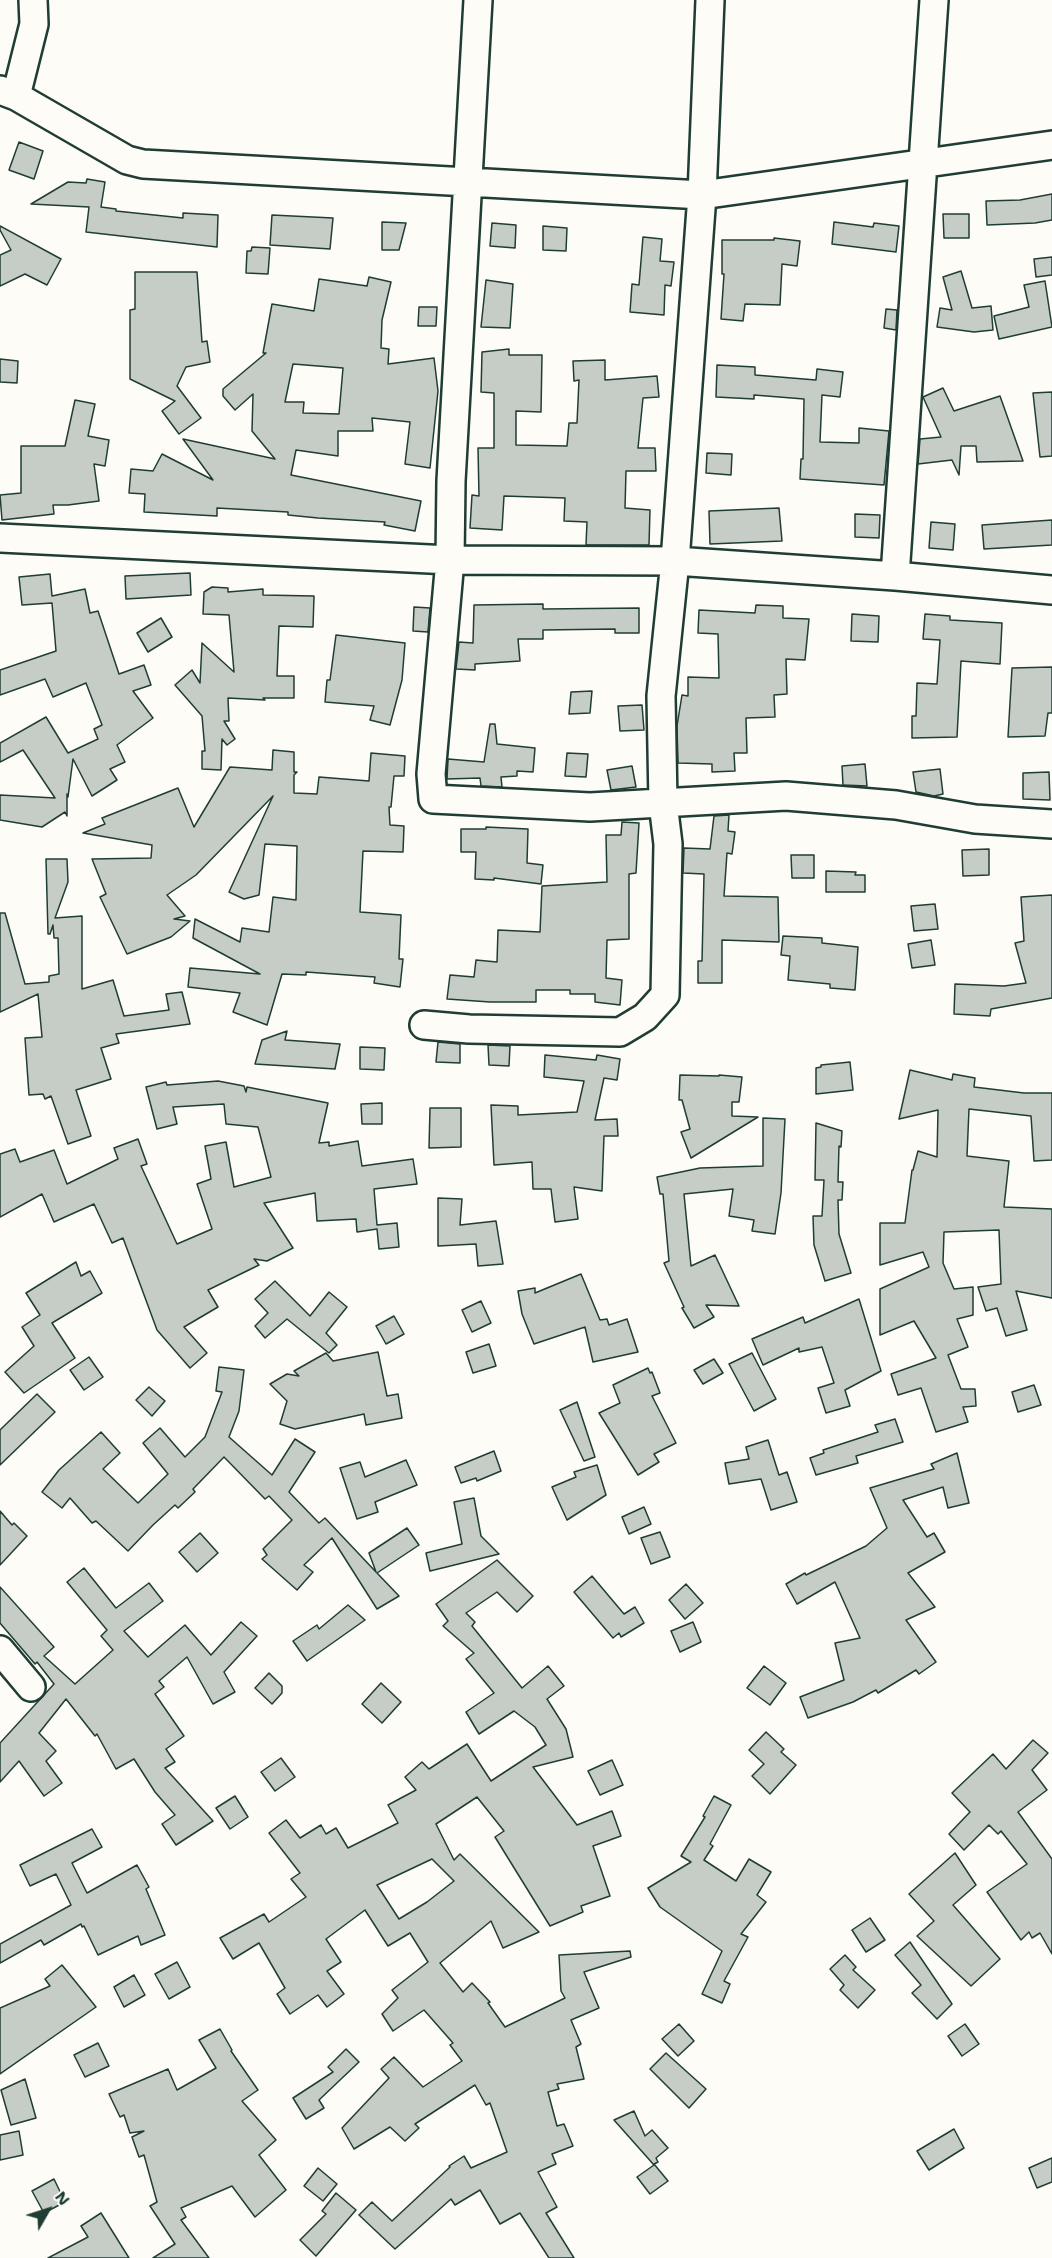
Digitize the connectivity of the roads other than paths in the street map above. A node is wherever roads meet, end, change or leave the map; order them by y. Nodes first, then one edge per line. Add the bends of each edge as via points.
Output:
1 (33, 0) edge
2 (478, 0) edge
3 (710, 0) edge
4 (934, 0) edge
5 (8, 93) edge
6 (1052, 145) edge
7 (923, 165) junction
8 (467, 182) junction
9 (702, 195) junction
10 (0, 538) edge
11 (450, 560) junction
12 (675, 561) junction
13 (896, 576) junction
14 (1052, 590) edge
15 (663, 803) junction
16 (1052, 824) edge
17 (424, 1025) dead end
18 (0, 1650) edge
19 (31, 1687) dead end

1 - 5 street via 34,24
2 - 8 street
3 - 9 street
4 - 7 street
5 - 8 street via 126,160 143,164
6 - 7 street
7 - 9 street
7 - 13 street
8 - 9 street
8 - 11 street
9 - 12 street
10 - 11 street
11 - 12 street
11 - 15 street via 431,774 433,799 590,807
12 - 13 street
12 - 15 street via 661,696
13 - 14 street
15 - 16 street via 786,796 826,798 975,819
15 - 17 street via 668,844 664,995 645,1017 620,1032
18 - 19 street

